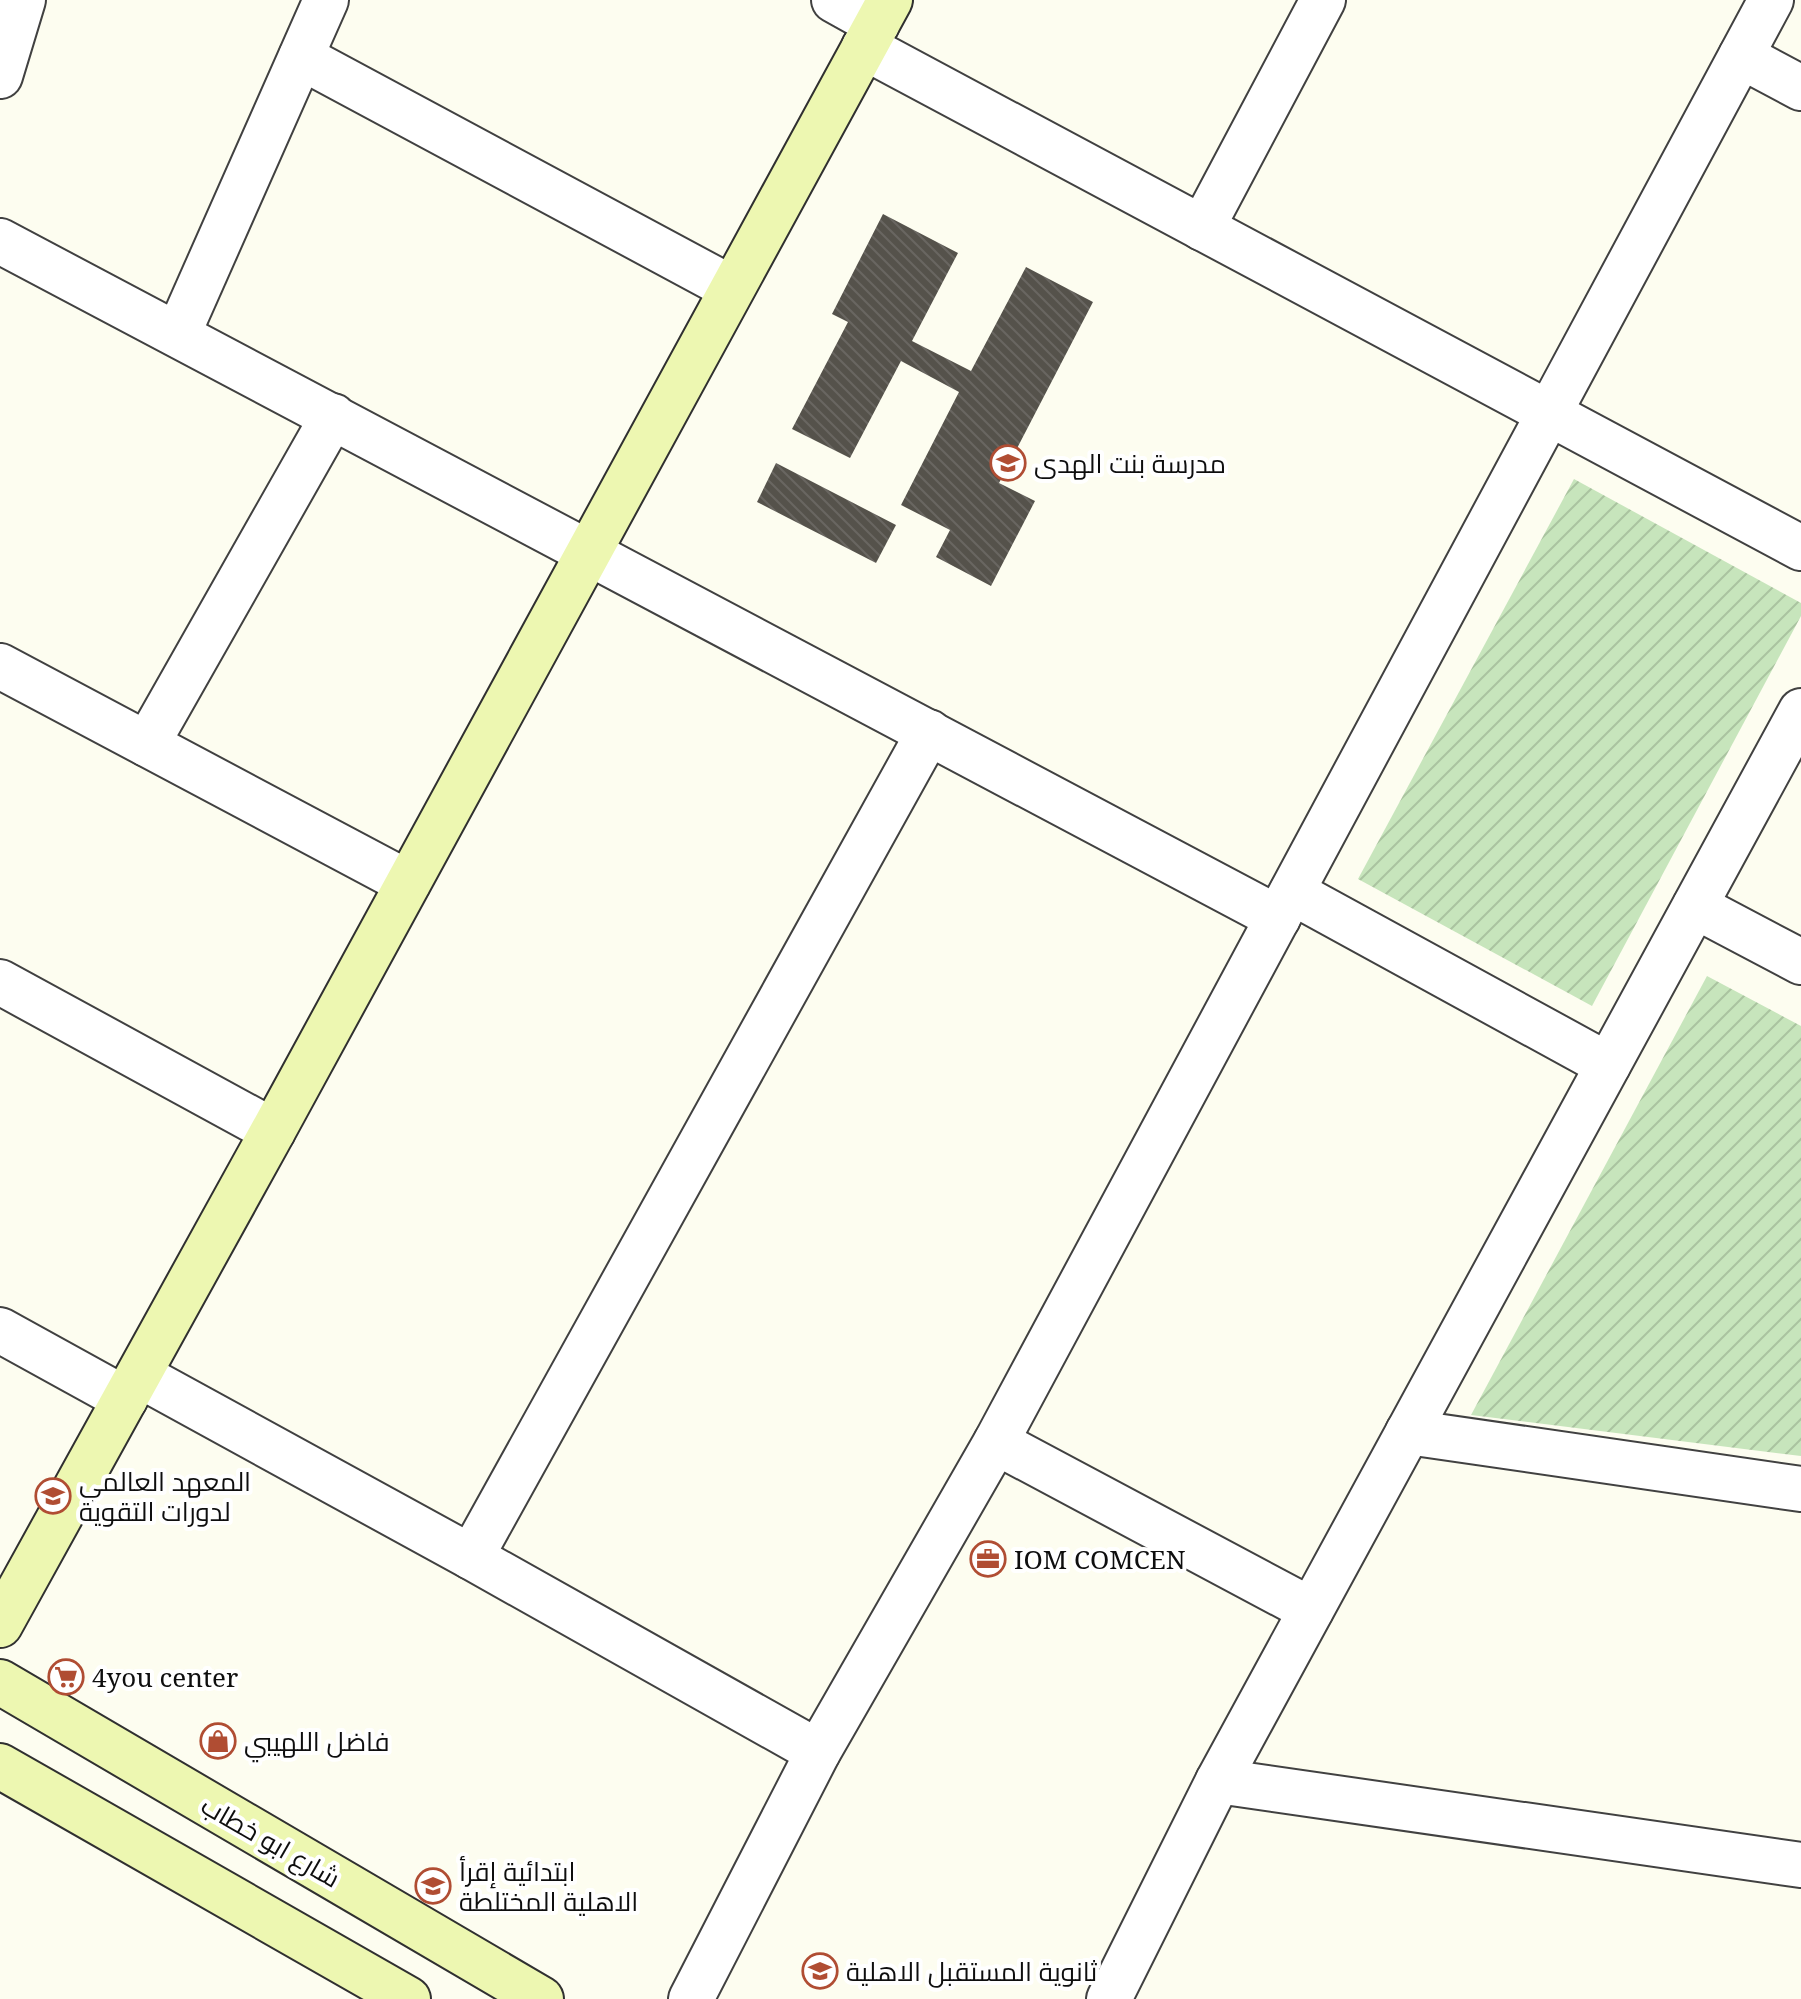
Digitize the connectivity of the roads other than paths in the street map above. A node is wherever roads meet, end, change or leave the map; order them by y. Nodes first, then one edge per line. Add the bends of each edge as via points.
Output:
1 (23, 0) edge
2 (326, 0) edge
3 (834, 0) edge
4 (1323, 0) edge
5 (1771, 0) edge
6 (877, 24) edge
7 (1741, 56) junction
8 (301, 57) junction
9 (0, 76) edge
10 (1801, 88) edge
11 (1202, 228) junction
12 (0, 241) edge
13 (731, 288) junction
14 (178, 334) junction
15 (1549, 413) junction
16 (333, 416) junction
17 (1801, 548) edge
18 (588, 552) junction
19 (0, 666) edge
20 (1801, 711) edge
21 (929, 732) junction
22 (147, 744) junction
23 (408, 883) junction
24 (1285, 905) junction
25 (1695, 906) junction
26 (1801, 962) edge
27 (0, 982) edge
28 (1608, 1065) junction
29 (273, 1131) junction
30 (0, 1330) edge
31 (132, 1387) junction
32 (1408, 1432) junction
33 (996, 1442) junction
34 (1801, 1489) edge
35 (471, 1557) junction
36 (1311, 1610) junction
37 (0, 1625) edge
38 (0, 1682) edge
39 (818, 1752) junction
40 (0, 1766) edge
41 (1218, 1781) junction
42 (1801, 1865) edge
43 (408, 1999) edge
44 (541, 1999) edge
45 (691, 1999) edge
46 (1109, 1999) edge

1 - 9 street
2 - 8 street
3 - 6 street
4 - 11 street
5 - 7 street
6 - 11 street
6 - 13 street
7 - 10 street
7 - 15 street
8 - 13 street
8 - 14 street
11 - 15 street
12 - 14 street
13 - 18 street
14 - 16 street
15 - 17 street
15 - 24 street
16 - 18 street
16 - 22 street
18 - 21 street
18 - 23 street
19 - 22 street
20 - 25 street
21 - 24 street
21 - 35 street
22 - 23 street
23 - 29 street
24 - 28 street
24 - 33 street
25 - 26 street
25 - 28 street
27 - 29 street
28 - 32 street
29 - 31 street
30 - 31 street
31 - 35 street
31 - 37 street
32 - 34 street
32 - 36 street
33 - 36 street
33 - 39 street
35 - 39 street
36 - 41 street
38 - 44 street, شارع ابو خطاب
39 - 45 street
40 - 43 street
41 - 42 street
41 - 46 street

